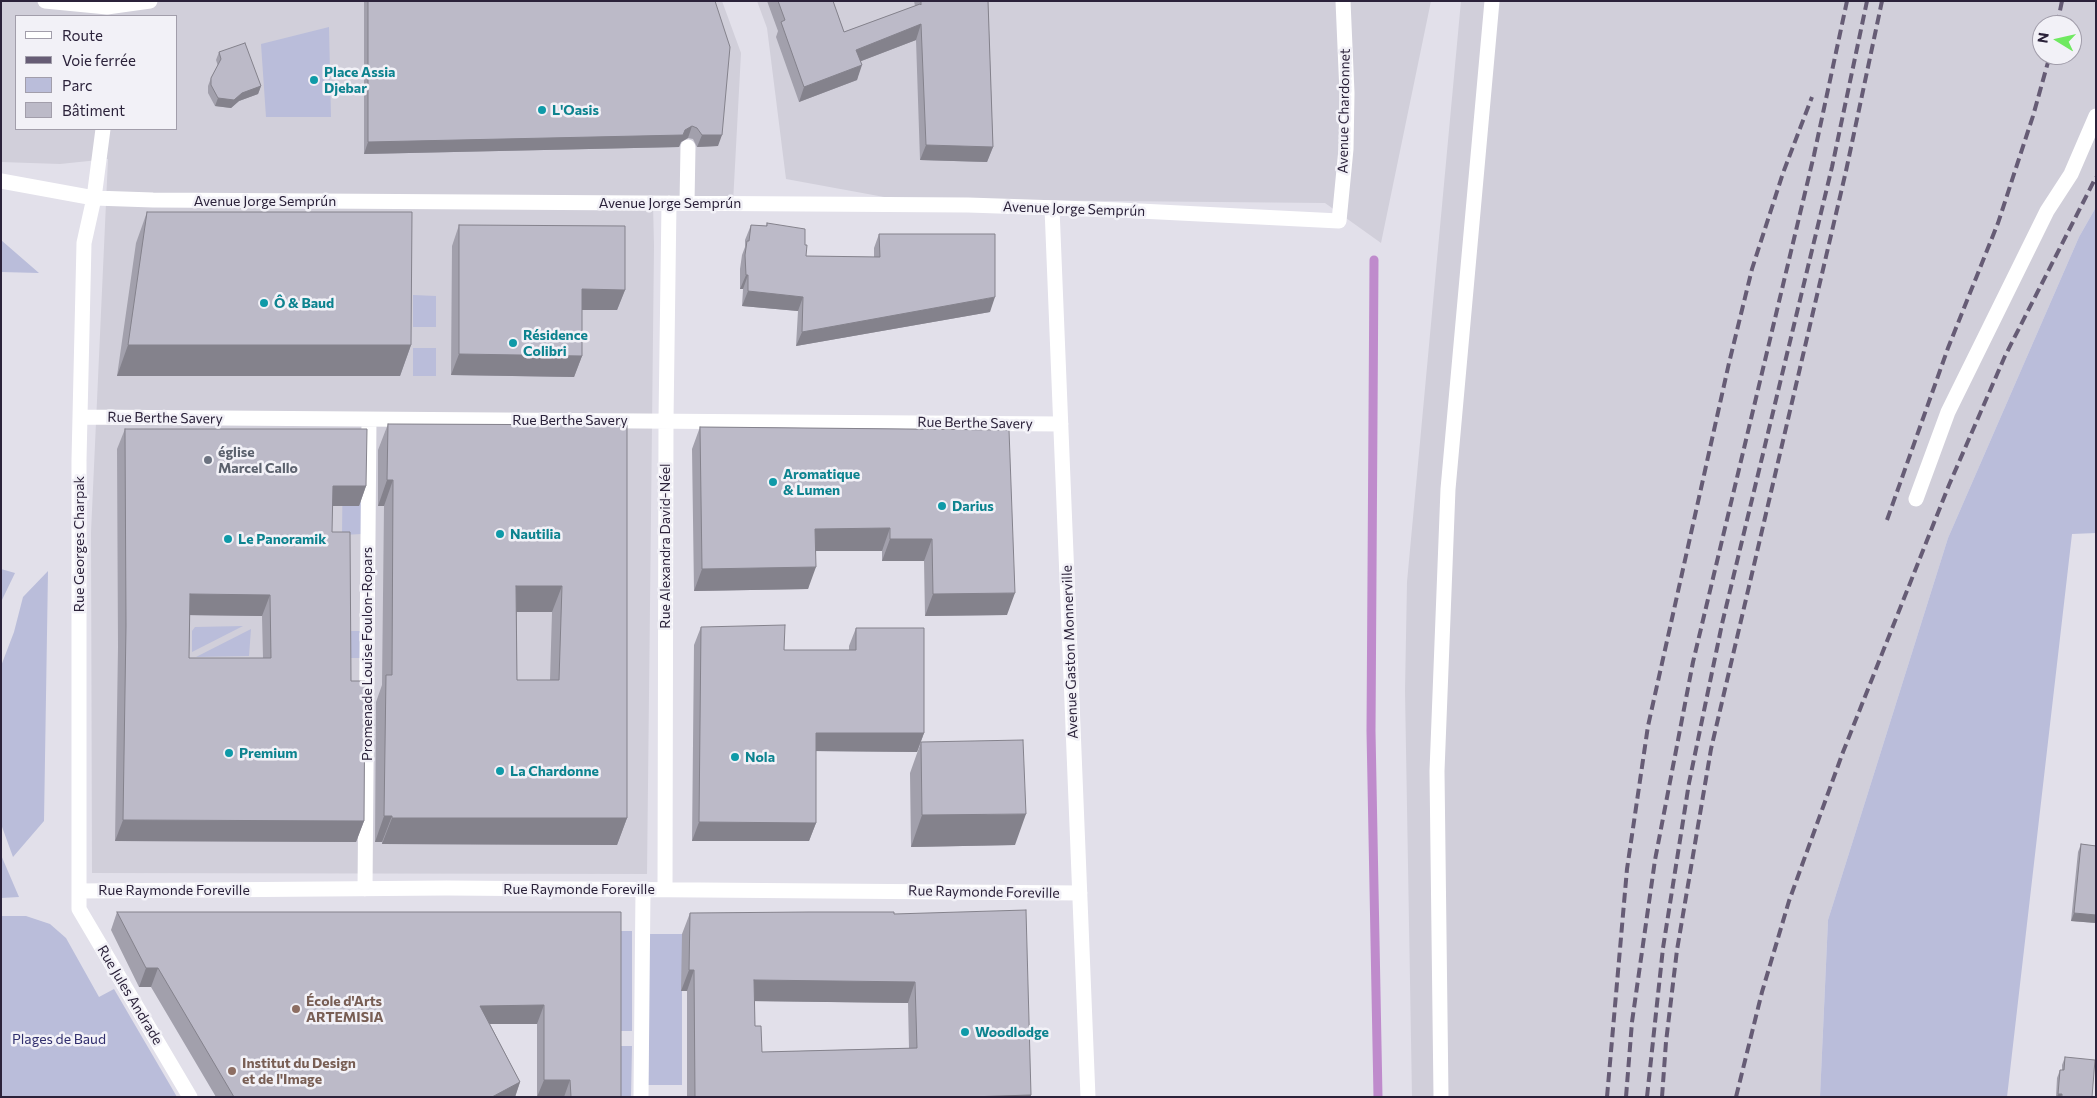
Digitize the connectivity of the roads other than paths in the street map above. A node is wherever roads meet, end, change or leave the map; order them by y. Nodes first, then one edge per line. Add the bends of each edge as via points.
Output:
1 (45, 1) edge
2 (150, 1) edge
3 (1343, 1) edge
4 (1492, 1) edge
5 (118, 12) edge
6 (2096, 116) edge
7 (103, 130) edge
8 (688, 147) edge
9 (1, 181) edge
10 (94, 198) junction
11 (669, 203) junction
12 (687, 203) junction
13 (1052, 208) junction
14 (1339, 221) joint
15 (80, 417) junction
16 (369, 420) junction
17 (666, 420) junction
18 (1061, 424) junction
19 (1916, 499) dead end
20 (365, 889) junction
21 (643, 889) junction
22 (665, 889) junction
23 (79, 891) junction
24 (1080, 893) junction
25 (190, 1097) edge
26 (641, 1097) edge
27 (1088, 1097) edge
28 (1441, 1097) edge

1 - 5 street
2 - 5 street
3 - 14 street, Avenue Chardonnet via 1347,130
4 - 28 street via 1448,489 1437,771
6 - 19 street via 2071,174 2047,211 1948,412
7 - 10 street, Rue Georges Charpak
8 - 12 street
9 - 10 street, Avenue Jorge Semprún
10 - 11 street, Avenue Jorge Semprún
10 - 15 street, Rue Georges Charpak via 84,243
11 - 12 street, Avenue Jorge Semprún
11 - 17 street, Rue Alexandra David-Néel
12 - 13 street, Avenue Jorge Semprún
13 - 14 street, Avenue Jorge Semprún
13 - 18 street, Avenue Gaston Monnerville
15 - 16 street, Rue Berthe Savery
15 - 23 street, Rue Georges Charpak
16 - 17 street, Rue Berthe Savery
16 - 20 street, Promenade Louise Foulon-Ropars
17 - 18 street, Rue Berthe Savery
17 - 22 street, Rue Alexandra David-Néel
18 - 24 street, Avenue Gaston Monnerville
20 - 21 street, Rue Raymonde Foreville
20 - 23 street, Rue Raymonde Foreville
21 - 22 street, Rue Raymonde Foreville
21 - 26 street
22 - 24 street, Rue Raymonde Foreville
23 - 25 street, Rue Jules Andrade via 79,909
24 - 27 street, Avenue Gaston Monnerville

